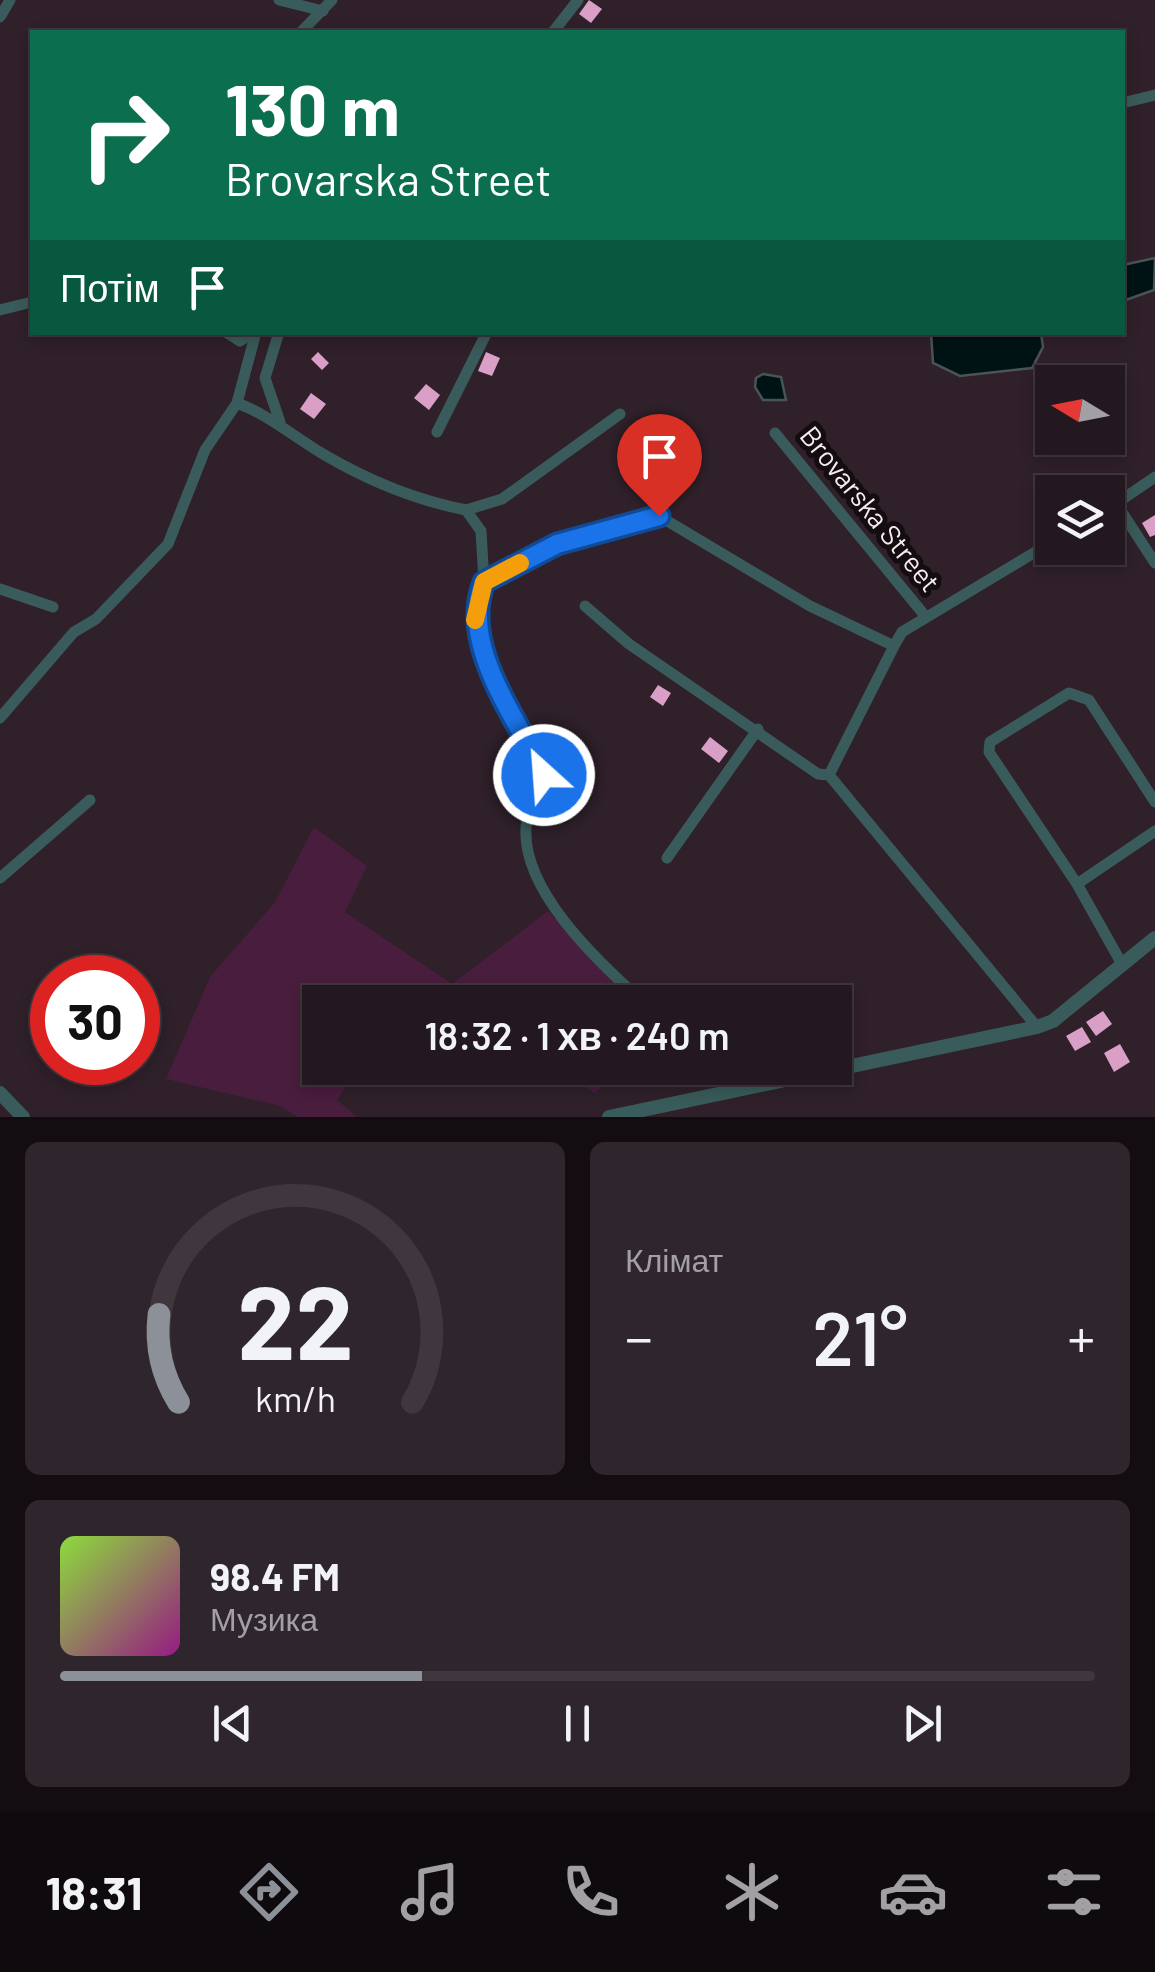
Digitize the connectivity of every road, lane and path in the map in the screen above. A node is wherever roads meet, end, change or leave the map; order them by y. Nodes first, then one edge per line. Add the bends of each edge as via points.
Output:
1 (10, 0) edge
2 (279, 0) edge
3 (578, 0) edge
4 (327, 4) edge
5 (0, 17) edge
6 (304, 30) edge
7 (317, 30) edge
8 (554, 30) edge
9 (1155, 95) edge
10 (1125, 101) edge
11 (30, 302) edge
12 (0, 310) edge
13 (253, 335) edge
14 (277, 335) edge
15 (486, 335) edge
16 (237, 404) junction
17 (620, 414) dead end
18 (282, 426) junction
19 (437, 432) dead end
20 (776, 432) dead end
21 (1155, 477) edge
22 (1125, 497) edge
23 (466, 510) junction
24 (1125, 524) edge
25 (1035, 552) edge
26 (1155, 564) edge
27 (484, 582) junction
28 (0, 588) edge
29 (585, 606) dead end
30 (53, 607) dead end
31 (926, 617) junction
32 (894, 646) junction
33 (0, 718) edge
34 (758, 730) junction
35 (830, 775) junction
36 (90, 800) dead end
37 (1155, 802) edge
38 (1155, 831) edge
39 (667, 858) dead end
40 (0, 878) edge
41 (1077, 884) junction
42 (1155, 938) edge
43 (1124, 966) junction
44 (625, 985) edge
45 (1038, 1027) junction
46 (732, 1085) edge
47 (738, 1090) junction
48 (0, 1093) edge
49 (23, 1117) edge
50 (608, 1117) edge

1 - 5 street
2 - 4 street
3 - 8 street
4 - 6 street
4 - 7 street
9 - 10 street
11 - 12 street
13 - 16 street
14 - 18 street via 265,378
15 - 19 street
16 - 18 street
16 - 33 street via 205,450 168,544 96,619 74,632
17 - 23 street via 502,499
18 - 23 street via 404,494
20 - 31 street, Brovarska Street
21 - 22 street
23 - 27 street via 481,531
24 - 26 street
25 - 31 street, Brovarska Street
27 - 32 street via 557,544 659,516 810,606
27 - 44 street via 474,622 480,651 544,775 527,820 533,874 589,952
28 - 30 street
29 - 34 street
31 - 32 street, Brovarska Street via 902,632
32 - 35 street, Brovarska Street
34 - 35 street via 818,774
34 - 39 street
35 - 45 street
36 - 40 street
37 - 41 street via 1080,694 1069,693 996,735 990,752
38 - 41 street
41 - 43 street
42 - 43 street
43 - 45 street
45 - 47 street
46 - 47 street
47 - 50 street
48 - 49 street

